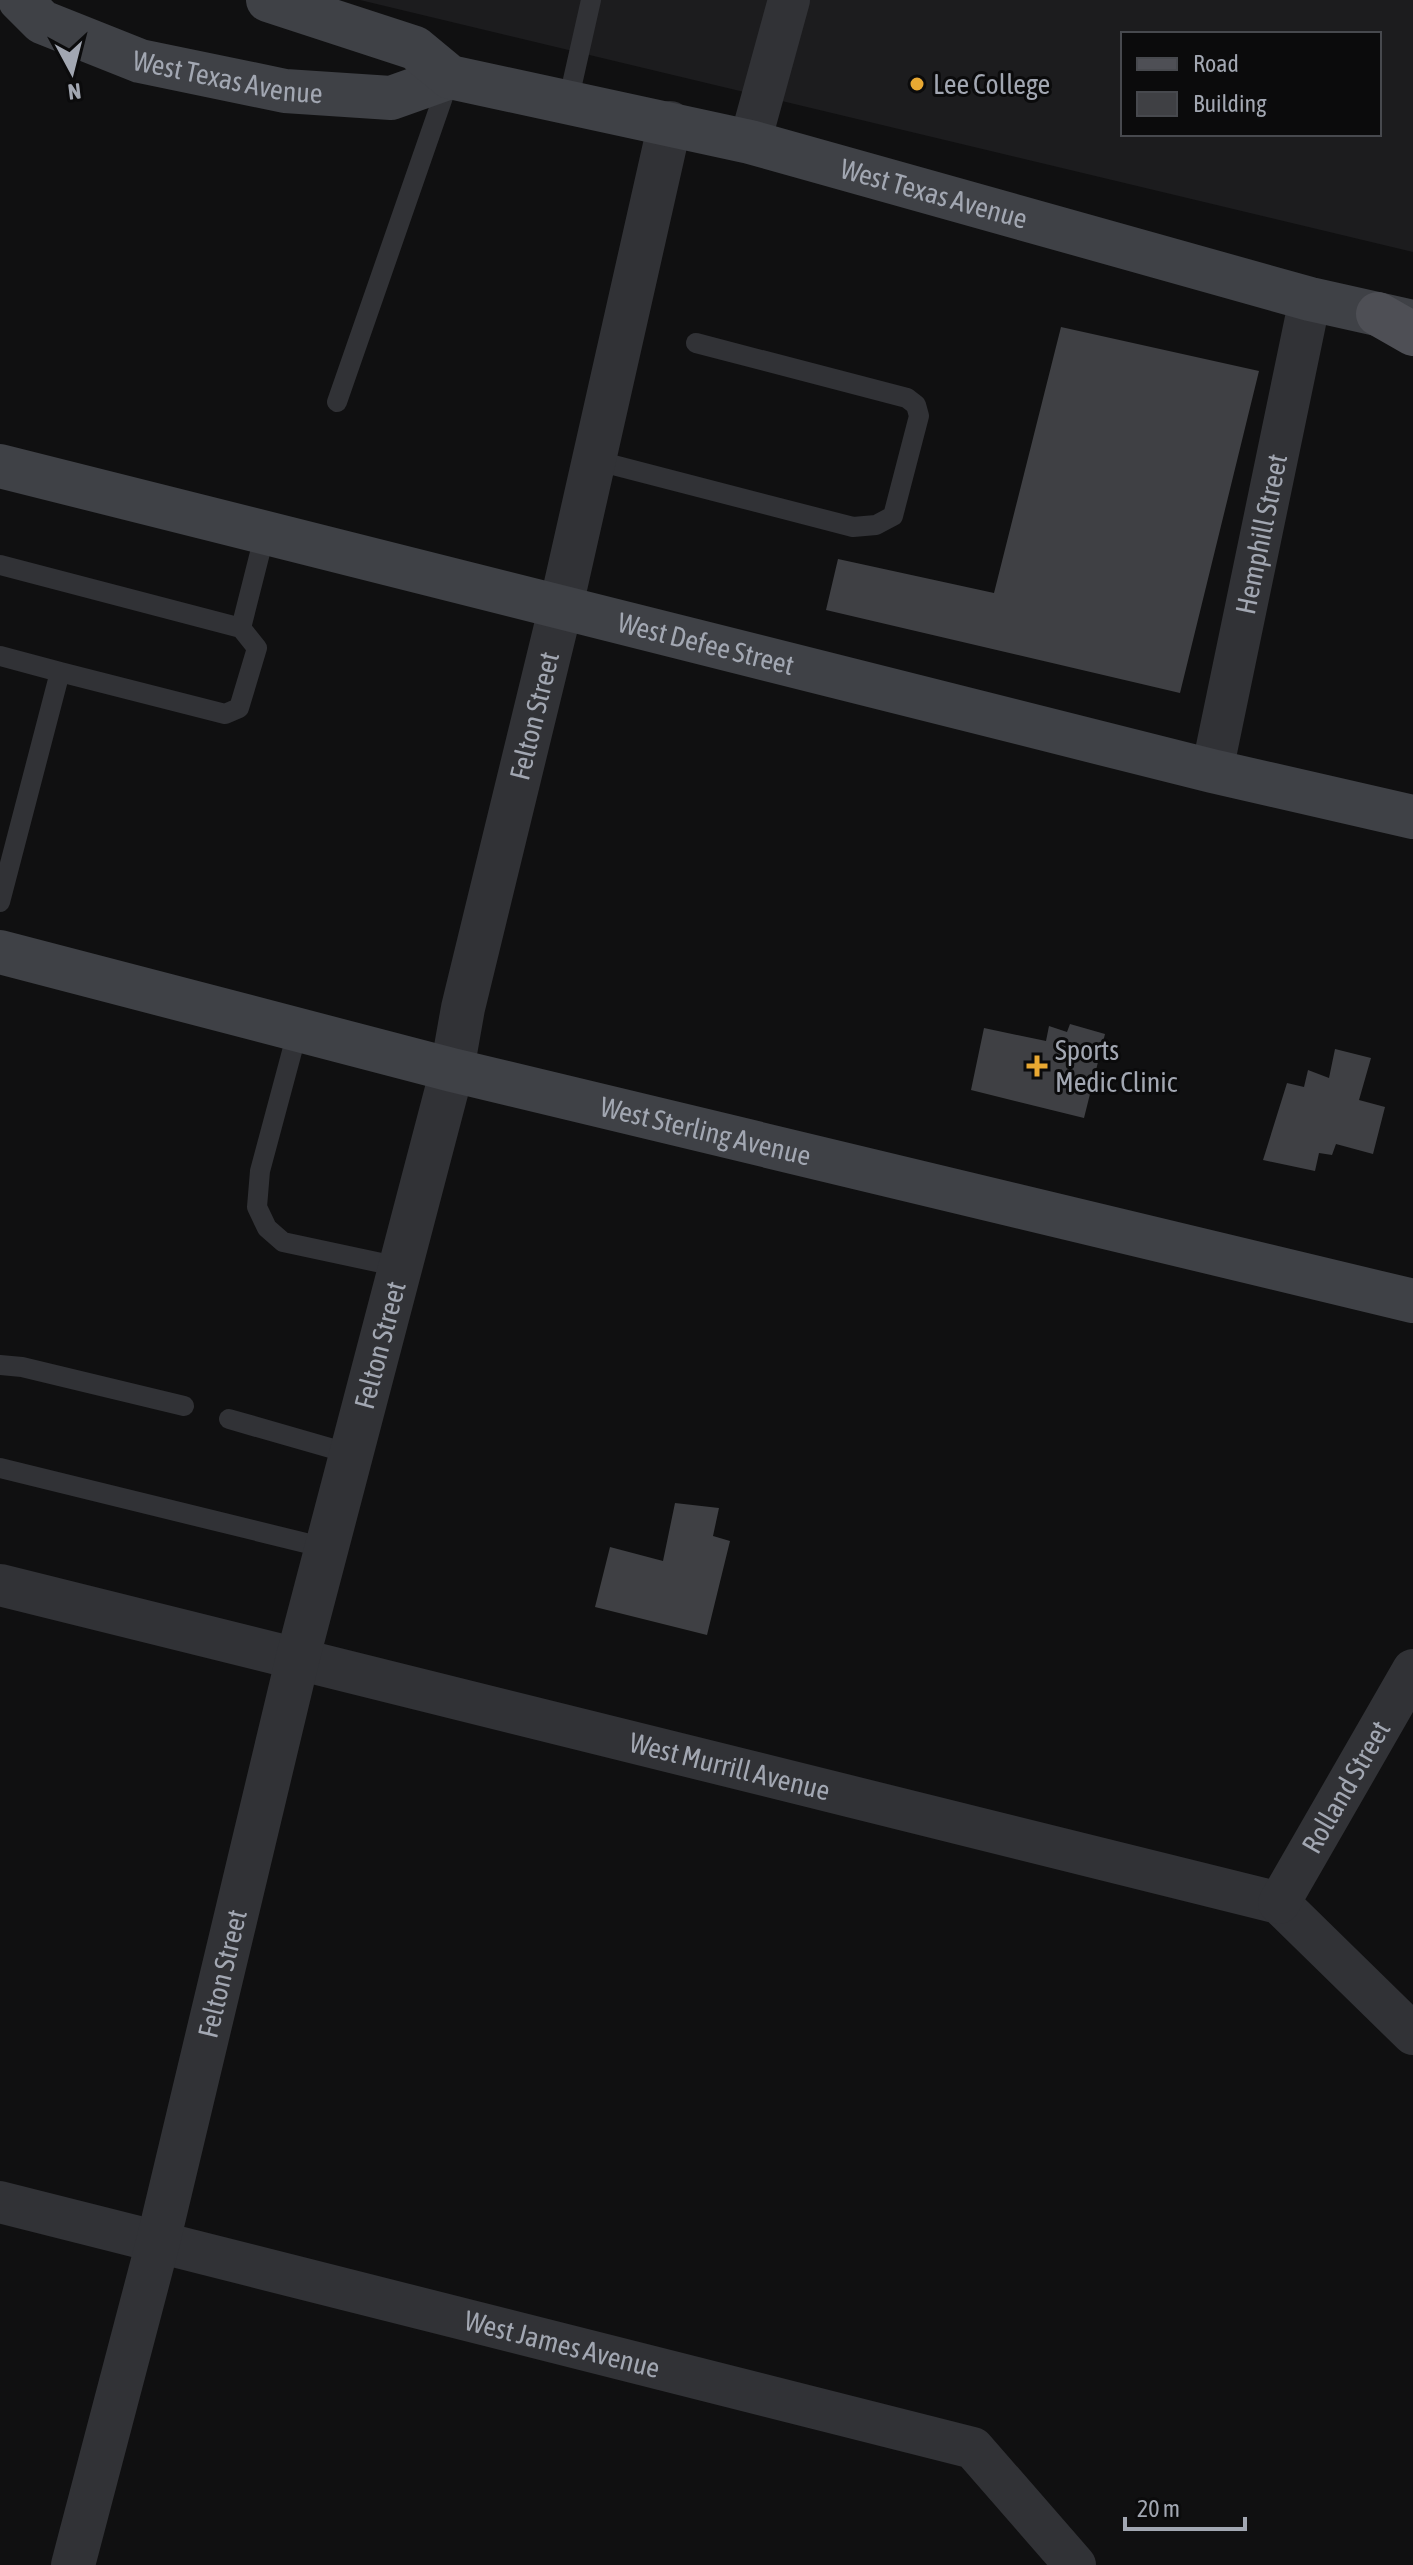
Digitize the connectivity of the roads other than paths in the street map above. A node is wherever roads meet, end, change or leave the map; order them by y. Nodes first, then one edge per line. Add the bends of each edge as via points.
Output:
1 (20, 0) edge
2 (268, 0) edge
3 (591, 0) edge
4 (789, 0) edge
5 (450, 77) junction
6 (568, 102) junction
7 (670, 123) junction
8 (750, 142) junction
9 (1310, 299) junction
10 (1404, 321) edge
11 (696, 343) dead end
12 (337, 402) dead end
13 (594, 460) junction
14 (0, 466) edge
15 (265, 533) junction
16 (0, 565) edge
17 (561, 606) junction
18 (241, 628) junction
19 (0, 656) edge
20 (60, 672) junction
21 (1212, 771) junction
22 (1413, 817) edge
23 (7, 847) edge
24 (0, 902) edge
25 (0, 952) edge
26 (298, 1029) junction
27 (452, 1070) junction
28 (400, 1267) junction
29 (1413, 1301) edge
30 (0, 1365) edge
31 (184, 1406) dead end
32 (229, 1419) dead end
33 (351, 1454) junction
34 (0, 1468) edge
35 (326, 1548) junction
36 (0, 1585) edge
37 (298, 1657) junction
38 (1413, 1670) edge
39 (1279, 1903) junction
40 (1413, 2034) edge
41 (0, 2202) edge
42 (158, 2242) junction
43 (73, 2565) edge
44 (1075, 2565) edge

1 - 5 main road, West Texas Avenue via 42,22 140,61 285,91 391,98
2 - 5 main road, West Texas Avenue via 415,48
3 - 6 lane
4 - 8 street
5 - 6 main road, West Texas Avenue
5 - 12 lane
6 - 7 main road, West Texas Avenue
7 - 8 main road, West Texas Avenue
7 - 13 street, Felton Street
8 - 9 main road, West Texas Avenue
9 - 10 main road, West Texas Avenue
9 - 21 street, Hemphill Street
11 - 13 lane via 907,398 916,405 919,416 893,516 876,525 853,527
13 - 17 street, Felton Street
14 - 15 main road, West Defee Street
15 - 17 main road, West Defee Street
15 - 18 lane
16 - 18 lane
17 - 21 main road, West Defee Street
17 - 27 street, Felton Street
18 - 20 lane via 257,648 239,708 225,714
19 - 20 lane
20 - 23 lane
21 - 22 main road, West Defee Street
23 - 24 lane
25 - 26 main road, West Sterling Avenue
26 - 27 main road, West Sterling Avenue
26 - 28 lane via 260,1171 257,1207 267,1228 283,1242
27 - 28 street, Felton Street
27 - 29 main road, West Sterling Avenue
28 - 33 street, Felton Street
30 - 31 lane
32 - 33 lane
33 - 35 street, Felton Street
34 - 35 lane
35 - 37 street, Felton Street
36 - 37 street, West Murrill Avenue
37 - 39 street, West Murrill Avenue
37 - 42 street, Felton Street
38 - 39 street, Rolland Street
39 - 40 street
41 - 42 street, West James Avenue
42 - 43 street, Felton Street
42 - 44 street, West James Avenue via 973,2448

